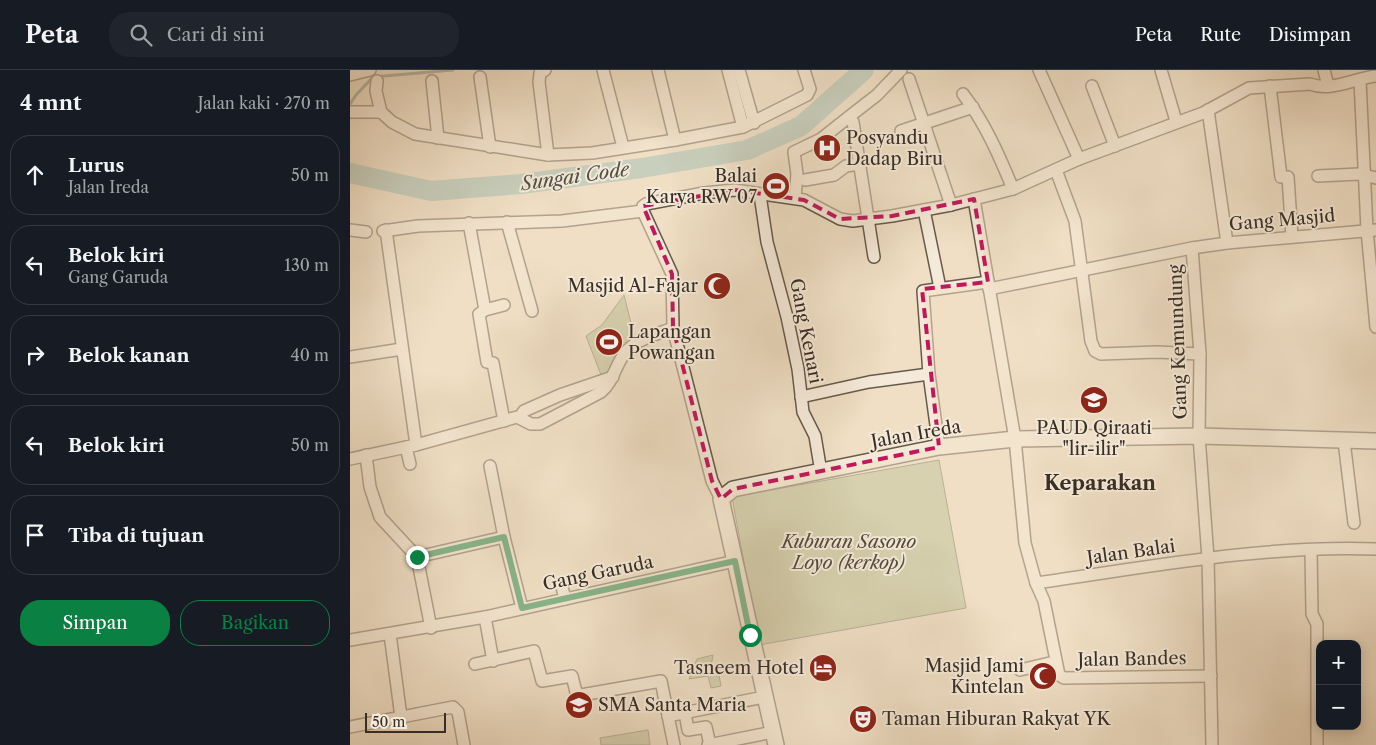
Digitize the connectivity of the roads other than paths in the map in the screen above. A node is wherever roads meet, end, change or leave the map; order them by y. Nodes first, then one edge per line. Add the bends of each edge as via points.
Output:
1 (370, 70) edge
2 (603, 70) edge
3 (658, 70) edge
4 (733, 70) edge
5 (804, 70) edge
6 (1039, 70) edge
7 (1161, 70) edge
8 (1324, 70) edge
9 (541, 71) edge
10 (905, 74) edge
11 (350, 75) edge
12 (1367, 76) edge
13 (480, 77) dead end
14 (377, 81) dead end
15 (432, 81) dead end
16 (1092, 86) dead end
17 (1270, 86) junction
18 (1328, 86) junction
19 (963, 94) dead end
20 (973, 107) junction
21 (1208, 110) junction
22 (350, 112) edge
23 (381, 112) junction
24 (1176, 121) junction
25 (853, 122) dead end
26 (923, 124) junction
27 (748, 125) junction
28 (901, 131) dead end
29 (438, 138) junction
30 (675, 140) junction
31 (1115, 146) junction
32 (490, 147) junction
33 (622, 147) junction
34 (548, 155) junction
35 (1080, 159) junction
36 (859, 164) junction
37 (1056, 170) junction
38 (1318, 176) dead end
39 (1371, 177) edge
40 (805, 180) dead end
41 (1013, 189) junction
42 (760, 195) junction
43 (796, 198) junction
44 (974, 199) junction
45 (951, 205) junction
46 (924, 210) junction
47 (643, 211) junction
48 (868, 220) junction
49 (507, 222) junction
50 (469, 224) junction
51 (350, 230) edge
52 (1372, 230) edge
53 (366, 232) dead end
54 (1292, 237) junction
55 (1227, 243) junction
56 (1192, 248) junction
57 (874, 256) dead end
58 (1082, 271) junction
59 (1374, 280) edge
60 (988, 286) junction
61 (940, 288) junction
62 (504, 304) dead end
63 (485, 310) junction
64 (532, 311) dead end
65 (673, 328) junction
66 (1376, 328) edge
67 (402, 349) junction
68 (1200, 354) junction
69 (350, 357) edge
70 (929, 374) junction
71 (613, 377) junction
72 (801, 397) junction
73 (520, 417) junction
74 (504, 421) junction
75 (1199, 436) junction
76 (1015, 439) junction
77 (1344, 440) junction
78 (1376, 442) edge
79 (411, 446) junction
80 (940, 447) junction
81 (366, 455) junction
82 (350, 459) edge
83 (410, 464) dead end
84 (490, 466) dead end
85 (822, 472) junction
86 (721, 499) junction
87 (1354, 523) dead end
88 (504, 537) junction
89 (1376, 549) edge
90 (1311, 550) junction
91 (417, 557) junction
92 (1208, 558) junction
93 (735, 561) junction
94 (561, 583) dead end
95 (1036, 583) junction
96 (565, 599) junction
97 (522, 608) junction
98 (485, 617) junction
99 (431, 628) junction
100 (390, 634) junction
101 (350, 640) edge
102 (492, 661) junction
103 (1054, 662) junction
104 (475, 664) dead end
105 (1020, 670) dead end
106 (1211, 676) junction
107 (764, 697) junction
108 (685, 712) junction
109 (668, 716) junction
110 (400, 717) junction
111 (350, 727) edge
112 (774, 738) edge
113 (464, 745) edge
114 (674, 745) edge
115 (709, 745) edge
116 (1212, 745) edge
117 (1317, 745) edge

1 - 11 street
2 - 33 street
3 - 30 street
4 - 27 street
5 - 27 street via 810,89 807,96
6 - 35 street
7 - 24 street
8 - 18 street
9 - 34 street
10 - 26 street
10 - 43 street via 820,138 794,152
12 - 18 street
12 - 39 street
13 - 32 street
14 - 23 street
15 - 29 street
16 - 31 street
17 - 18 street
17 - 21 street via 1249,88
17 - 54 street via 1281,177 1288,177
19 - 20 street
20 - 26 street
20 - 41 street via 995,146
21 - 24 street
21 - 55 street
22 - 23 street
23 - 29 street via 392,122 416,134
24 - 31 street
25 - 36 street
26 - 28 street
26 - 45 street
27 - 30 street
29 - 32 street
30 - 33 street
31 - 35 street
32 - 34 street
33 - 34 street via 592,153
35 - 37 street
36 - 40 street via 846,166 834,175
36 - 48 street
37 - 41 street
37 - 58 street via 1075,221
38 - 39 street via 1359,174
39 - 52 street
41 - 44 street
42 - 43 street
42 - 47 street via 735,190 704,193 646,204
42 - 72 street, Gang Kenari
43 - 48 street via 840,220
44 - 45 street
44 - 60 street
45 - 46 street
46 - 48 street
46 - 61 street
47 - 49 street via 562,221
47 - 65 street via 672,274
48 - 57 street
49 - 50 street
49 - 64 street
50 - 63 street
50 - 67 street via 384,230
51 - 53 street
52 - 54 street, Gang Masjid
52 - 59 street
54 - 55 street, Gang Masjid
55 - 56 street, Gang Masjid
56 - 58 street, Gang Masjid
56 - 68 street, Gang Kemundung
58 - 60 street, Gang Masjid
58 - 68 street via 1095,351 1101,354
59 - 66 street
60 - 61 street, Gang Masjid
60 - 76 street
61 - 70 street via 922,293
62 - 63 street
63 - 74 street via 479,314 479,319 487,362 494,363
65 - 71 street via 630,346 620,359
65 - 86 street via 712,481
67 - 69 street
67 - 79 street
68 - 75 street, Gang Kemundung
70 - 72 street via 869,382
70 - 80 street
71 - 73 street via 552,398 524,411
71 - 73 street via 601,392 540,424 531,424
72 - 85 street, Gang Kenari via 815,436
73 - 74 street
74 - 79 street
75 - 76 street, Jalan Ireda
75 - 77 street, Jalan Ireda
75 - 92 street, Gang Kemundung
76 - 80 street, Jalan Ireda
76 - 95 street via 1026,543
77 - 78 street, Jalan Ireda
77 - 87 street
79 - 81 street
79 - 83 street
80 - 85 street, Jalan Ireda
81 - 82 street
81 - 91 street via 370,487 380,517
84 - 88 street
85 - 86 street, Jalan Ireda via 733,489
86 - 93 street
88 - 91 street
88 - 97 street
89 - 90 street, Jalan Balai
90 - 92 street, Jalan Balai
90 - 117 street via 1312,614 1317,624
91 - 99 street
92 - 95 street, Jalan Balai
92 - 106 street, Gang Kemundung
93 - 96 street, Gang Garuda
93 - 107 street
94 - 96 street
95 - 103 street, Jalan Bandes via 1044,601
96 - 97 street, Gang Garuda
97 - 98 street, Gang Garuda
98 - 99 street, Gang Garuda
98 - 102 street
99 - 100 street, Gang Garuda
100 - 101 street, Gang Garuda
100 - 110 street
102 - 104 street
102 - 109 street via 534,651 542,681 572,676 576,692 582,695 661,681
103 - 105 street
103 - 106 street, Jalan Bandes via 1059,675 1064,678
106 - 116 street, Gang Kemundung
107 - 108 street
107 - 112 street
108 - 109 street
108 - 115 street via 688,729 706,727
109 - 114 street
110 - 111 street
110 - 113 street via 454,707 458,712
112 - 115 street

